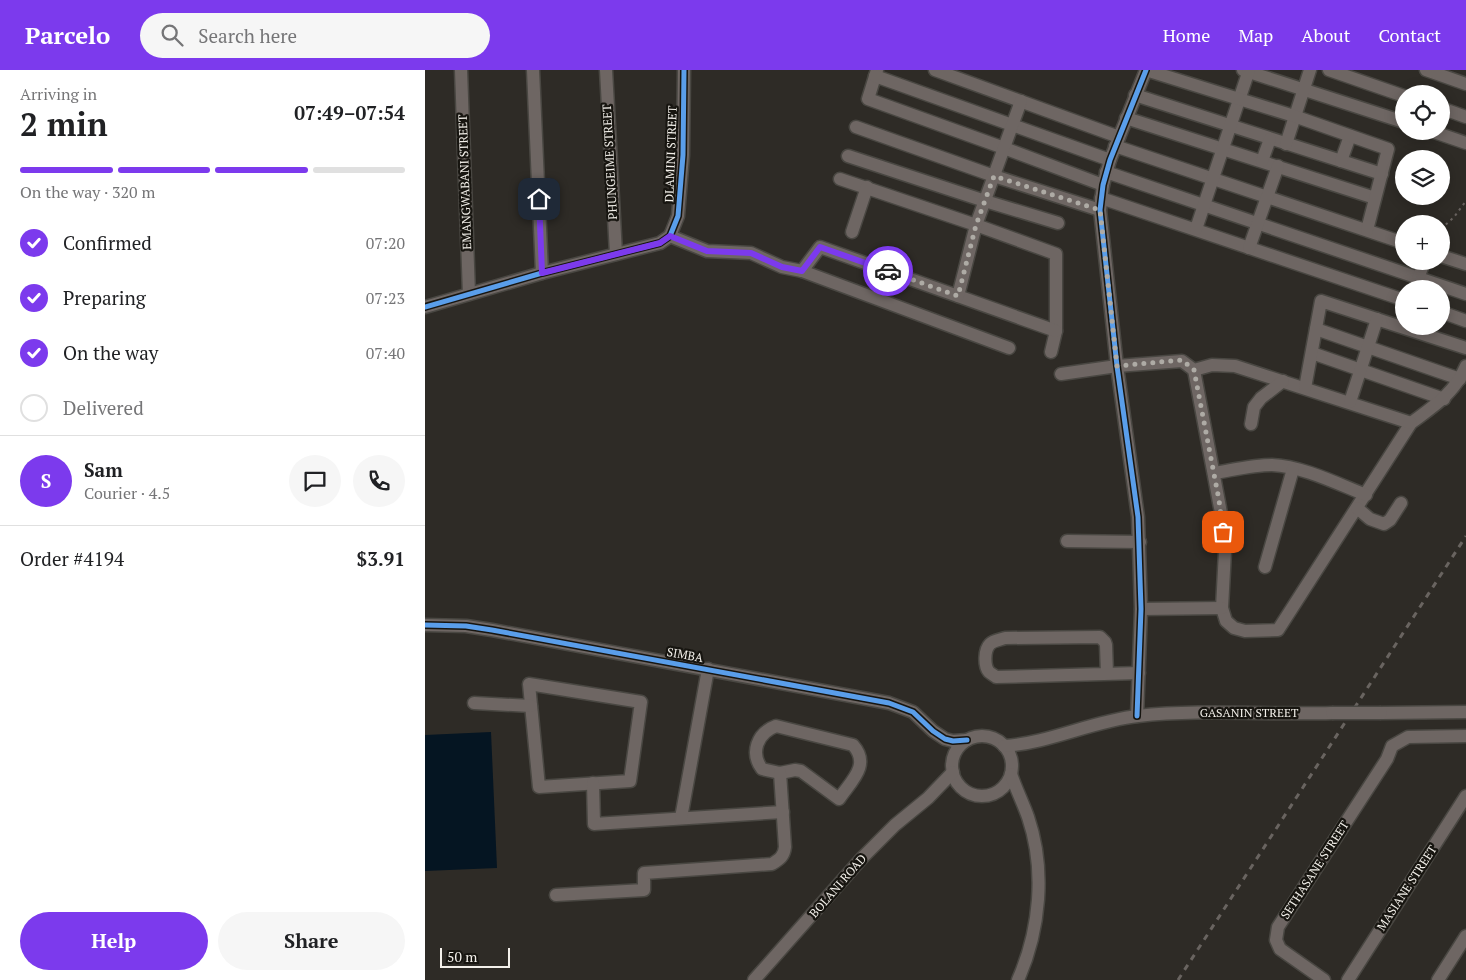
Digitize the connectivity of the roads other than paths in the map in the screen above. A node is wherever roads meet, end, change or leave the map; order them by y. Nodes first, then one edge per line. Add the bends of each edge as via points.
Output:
1 (461, 70) edge
2 (533, 70) edge
3 (606, 70) edge
4 (684, 70) edge
5 (935, 70) edge
6 (1146, 70) edge
7 (1310, 70) edge
8 (1329, 70) edge
9 (1426, 70) edge
10 (1247, 71) edge
11 (876, 73) edge
12 (1466, 84) edge
13 (1303, 90) junction
14 (1395, 93) edge
15 (1135, 94) junction
16 (1238, 99) junction
17 (1021, 101) junction
18 (1450, 111) edge
19 (1294, 116) junction
20 (1466, 117) edge
21 (1126, 118) junction
22 (1395, 119) edge
23 (1013, 124) junction
24 (1230, 125) junction
25 (856, 127) dead end
26 (1350, 136) junction
27 (1450, 137) edge
28 (1269, 139) junction
29 (1117, 141) junction
30 (1465, 141) edge
31 (1286, 144) junction
32 (1004, 148) junction
33 (1222, 150) junction
34 (848, 156) dead end
35 (1262, 161) junction
36 (1341, 161) junction
37 (1108, 166) junction
38 (1278, 166) junction
39 (1382, 174) junction
40 (994, 176) junction
41 (1212, 178) junction
42 (840, 179) dead end
43 (1103, 184) junction
44 (867, 187) junction
45 (1266, 197) junction
46 (1375, 198) junction
47 (985, 201) junction
48 (1101, 204) junction
49 (1203, 205) junction
50 (1257, 222) junction
51 (1058, 224) dead end
52 (976, 225) junction
53 (1196, 229) junction
54 (1367, 230) junction
55 (852, 232) dead end
56 (670, 236) junction
57 (1395, 240) edge
58 (1249, 248) junction
59 (616, 254) junction
60 (1450, 259) edge
61 (1466, 264) edge
62 (802, 271) junction
63 (542, 273) junction
64 (1407, 280) edge
65 (1450, 291) edge
66 (469, 294) junction
67 (1466, 294) edge
68 (958, 296) junction
69 (1395, 297) edge
70 (425, 307) edge
71 (1450, 315) edge
72 (1377, 319) junction
73 (1466, 321) edge
74 (1395, 323) edge
75 (1316, 330) junction
76 (1056, 331) junction
77 (1430, 335) edge
78 (1368, 347) junction
79 (1009, 348) dead end
80 (1466, 348) edge
81 (1051, 352) dead end
82 (1311, 353) junction
83 (1117, 366) junction
84 (1466, 366) edge
85 (1194, 370) junction
86 (1361, 370) junction
87 (1061, 374) dead end
88 (1460, 379) junction
89 (1283, 381) junction
90 (1305, 388) junction
91 (1444, 399) junction
92 (1350, 402) junction
93 (1411, 423) junction
94 (1251, 424) dead end
95 (1293, 469) junction
96 (1214, 473) junction
97 (1365, 495) junction
98 (1401, 503) dead end
99 (1357, 508) junction
100 (1067, 541) dead end
101 (1140, 542) junction
102 (1265, 567) dead end
103 (1222, 608) junction
104 (1141, 609) junction
105 (425, 625) edge
106 (709, 669) junction
107 (1139, 673) junction
108 (1107, 674) junction
109 (474, 703) dead end
110 (531, 706) junction
111 (1466, 712) edge
112 (1137, 716) junction
113 (933, 731) junction
114 (1466, 736) edge
115 (967, 740) junction
116 (1035, 743) junction
117 (1004, 746) junction
118 (952, 767) junction
119 (1011, 768) junction
120 (780, 773) junction
121 (593, 783) junction
122 (960, 787) junction
123 (999, 791) junction
124 (1466, 796) edge
125 (928, 798) junction
126 (1024, 808) junction
127 (783, 812) junction
128 (681, 818) junction
129 (556, 895) dead end
130 (1466, 936) edge
131 (754, 980) edge
132 (1018, 980) edge
133 (1325, 980) edge
134 (1348, 980) edge
135 (1438, 980) edge

1 - 66 street, EMANGWABANI STREET
2 - 63 street
3 - 59 street, PHUNGEIME STREET
4 - 56 street, DLAMINI STREET via 680,200 677,222
5 - 17 street
6 - 15 street
6 - 16 street
7 - 13 street
8 - 14 street
9 - 12 street
10 - 13 street
10 - 16 street
11 - 23 street
11 - 32 street via 867,99
13 - 19 street
13 - 22 street
15 - 21 street
15 - 24 street
16 - 19 street
16 - 24 street
17 - 23 street
17 - 29 street
18 - 20 street
19 - 26 street
19 - 31 street
21 - 29 street
21 - 33 street
23 - 32 street
23 - 37 street
24 - 28 street
24 - 33 street
25 - 40 street
26 - 36 street
26 - 39 street via 1388,149
27 - 30 street
28 - 31 street
28 - 35 street
29 - 37 street
29 - 41 street
31 - 36 street
32 - 40 street
32 - 43 street
33 - 35 street
33 - 41 street
34 - 47 street
35 - 38 street
36 - 39 street
37 - 43 street
37 - 49 street
38 - 45 street
38 - 46 street
39 - 46 street
40 - 47 street
40 - 48 street
41 - 45 street
41 - 49 street
42 - 44 street
43 - 48 street
44 - 52 street
44 - 55 street
45 - 50 street
45 - 54 street
46 - 54 street
47 - 51 street
47 - 52 street
48 - 53 street
48 - 83 street
49 - 50 street
49 - 53 street
50 - 58 street
50 - 64 street
52 - 68 street
52 - 76 street via 1055,254
53 - 58 street
54 - 57 street
56 - 59 street via 660,243
56 - 62 street via 707,251 751,253 782,267
58 - 69 street
59 - 63 street
60 - 61 street
62 - 68 street via 820,247
62 - 79 street
63 - 66 street
65 - 67 street
66 - 70 street
68 - 76 street
71 - 73 street
72 - 74 street
72 - 75 street via 1321,301
72 - 78 street
75 - 78 street
75 - 82 street
76 - 81 street
77 - 80 street
78 - 86 street
78 - 88 street
82 - 86 street
82 - 90 street
83 - 85 street via 1182,360
83 - 87 street
83 - 101 street
84 - 88 street
85 - 89 street via 1212,365 1235,366
85 - 96 street
86 - 91 street
86 - 92 street
88 - 91 street
89 - 90 street
89 - 94 street via 1254,407
90 - 92 street
91 - 93 street
92 - 93 street
93 - 97 street
95 - 96 street via 1274,465
95 - 97 street
95 - 102 street
96 - 103 street via 1225,551
97 - 99 street
98 - 99 street via 1384,524 1370,519
99 - 103 street via 1278,630 1234,628 1226,620
100 - 101 street
101 - 104 street
103 - 104 street
104 - 107 street
105 - 106 street, SIMBA via 475,627
106 - 113 street, SIMBA via 898,706 913,712
106 - 128 street
107 - 108 street
107 - 112 street
108 - 108 street via 1106,645 1099,637 1005,638 988,646 986,655 986,667 996,677
109 - 110 street
110 - 121 street via 539,786
110 - 121 street via 529,684 641,702 630,781
111 - 112 street, GASANIN STREET, bridge
112 - 116 street, GASANIN STREET
113 - 115 street via 945,739
113 - 118 street
114 - 133 street, SETHASANE STREET via 1408,737 1393,746 1278,927 1277,946 1283,953
115 - 117 street via 989,737
115 - 118 street via 958,748
116 - 117 street, GASANIN STREET
116 - 119 street, GASANIN STREET via 1024,748
117 - 119 street
118 - 122 street
118 - 125 street, BOLANI ROAD
119 - 123 street via 1007,782
119 - 126 street
120 - 120 street via 761,769 756,762 757,742 766,730 776,726 853,745 861,762 839,799 801,771
120 - 127 street
121 - 128 street via 595,824
122 - 123 street via 980,796
122 - 125 street, BOLANI ROAD
123 - 126 street
124 - 134 street, MASIANE STREET
125 - 131 street, BOLANI ROAD via 862,858
126 - 132 street via 1034,840 1039,882 1035,926
127 - 128 street
127 - 129 street via 784,854 773,864 644,873 644,890
130 - 135 street

